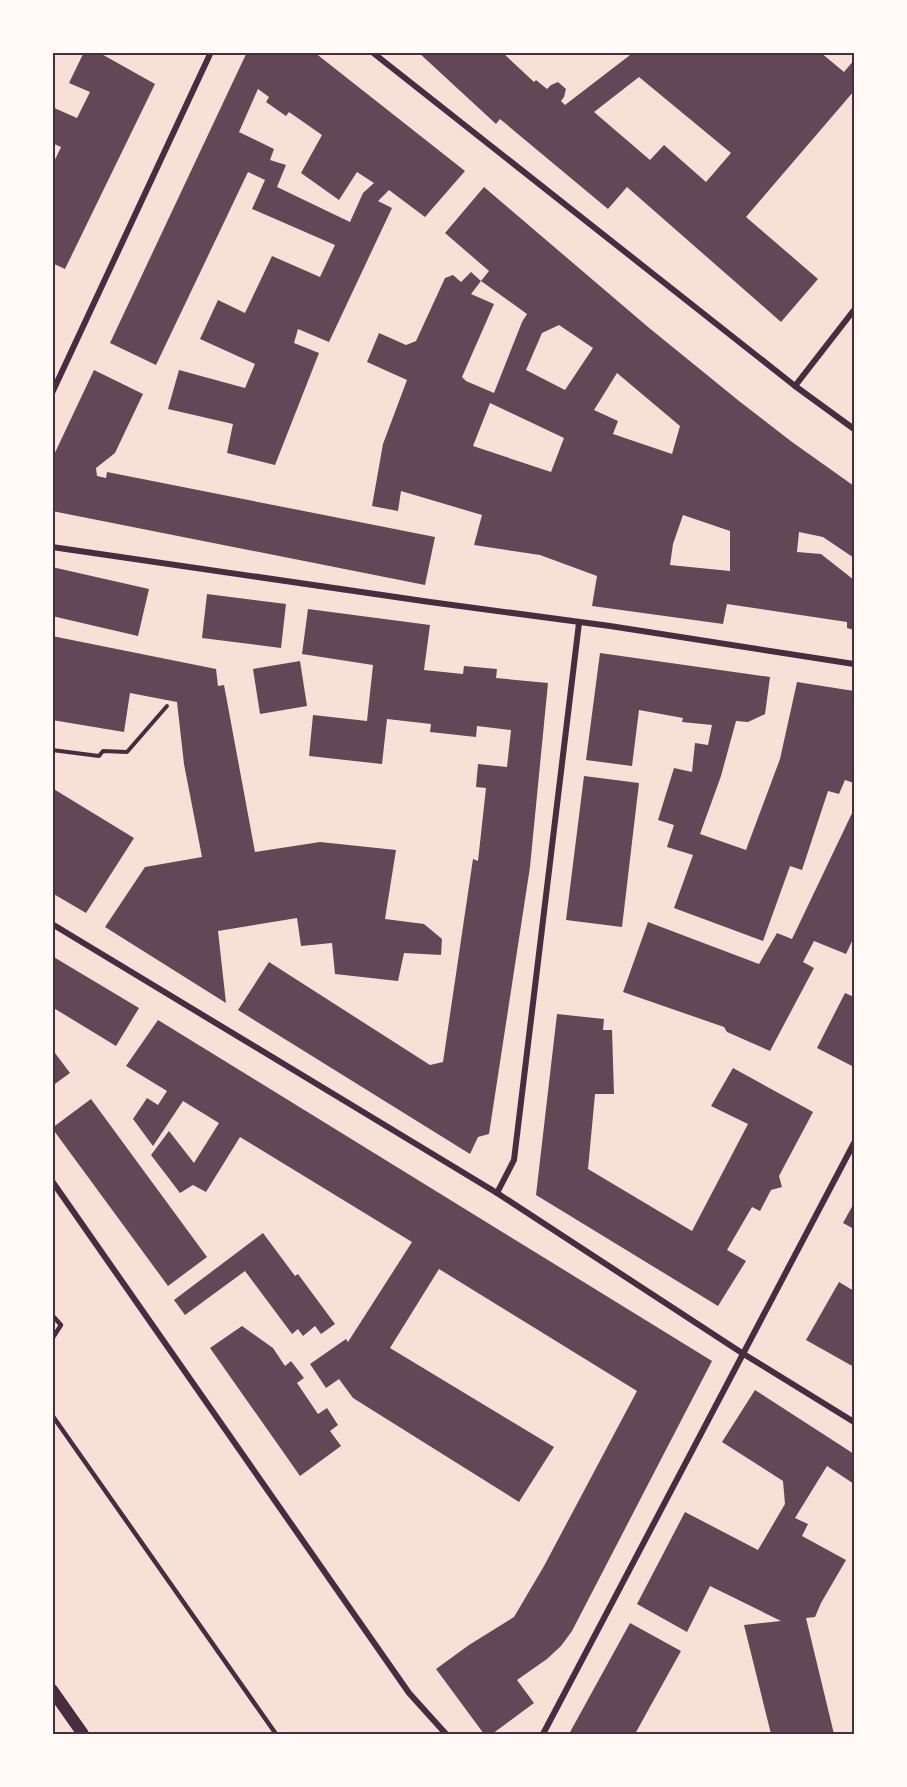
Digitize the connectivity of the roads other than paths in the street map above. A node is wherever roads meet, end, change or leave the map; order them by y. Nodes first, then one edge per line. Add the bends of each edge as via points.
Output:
1 (211, 52) edge
2 (372, 52) edge
3 (855, 310) edge
4 (795, 386) junction
5 (52, 393) edge
6 (855, 429) edge
7 (52, 547) edge
8 (579, 622) junction
9 (855, 664) edge
10 (52, 924) edge
11 (855, 1143) edge
12 (52, 1181) edge
13 (497, 1193) junction
14 (52, 1315) edge
15 (52, 1339) edge
16 (742, 1353) junction
17 (52, 1415) edge
18 (855, 1422) edge
19 (52, 1690) edge
20 (83, 1734) edge
21 (276, 1734) edge
22 (446, 1734) edge
23 (543, 1734) edge

1 - 5 street
2 - 4 street
3 - 4 street
4 - 6 street
7 - 8 street
8 - 9 street
8 - 13 street via 514,1160
10 - 13 street
11 - 16 street
12 - 22 street via 409,1693
13 - 16 street
14 - 15 lane via 61,1325
16 - 18 street
16 - 23 street
17 - 21 lane
19 - 20 main road

